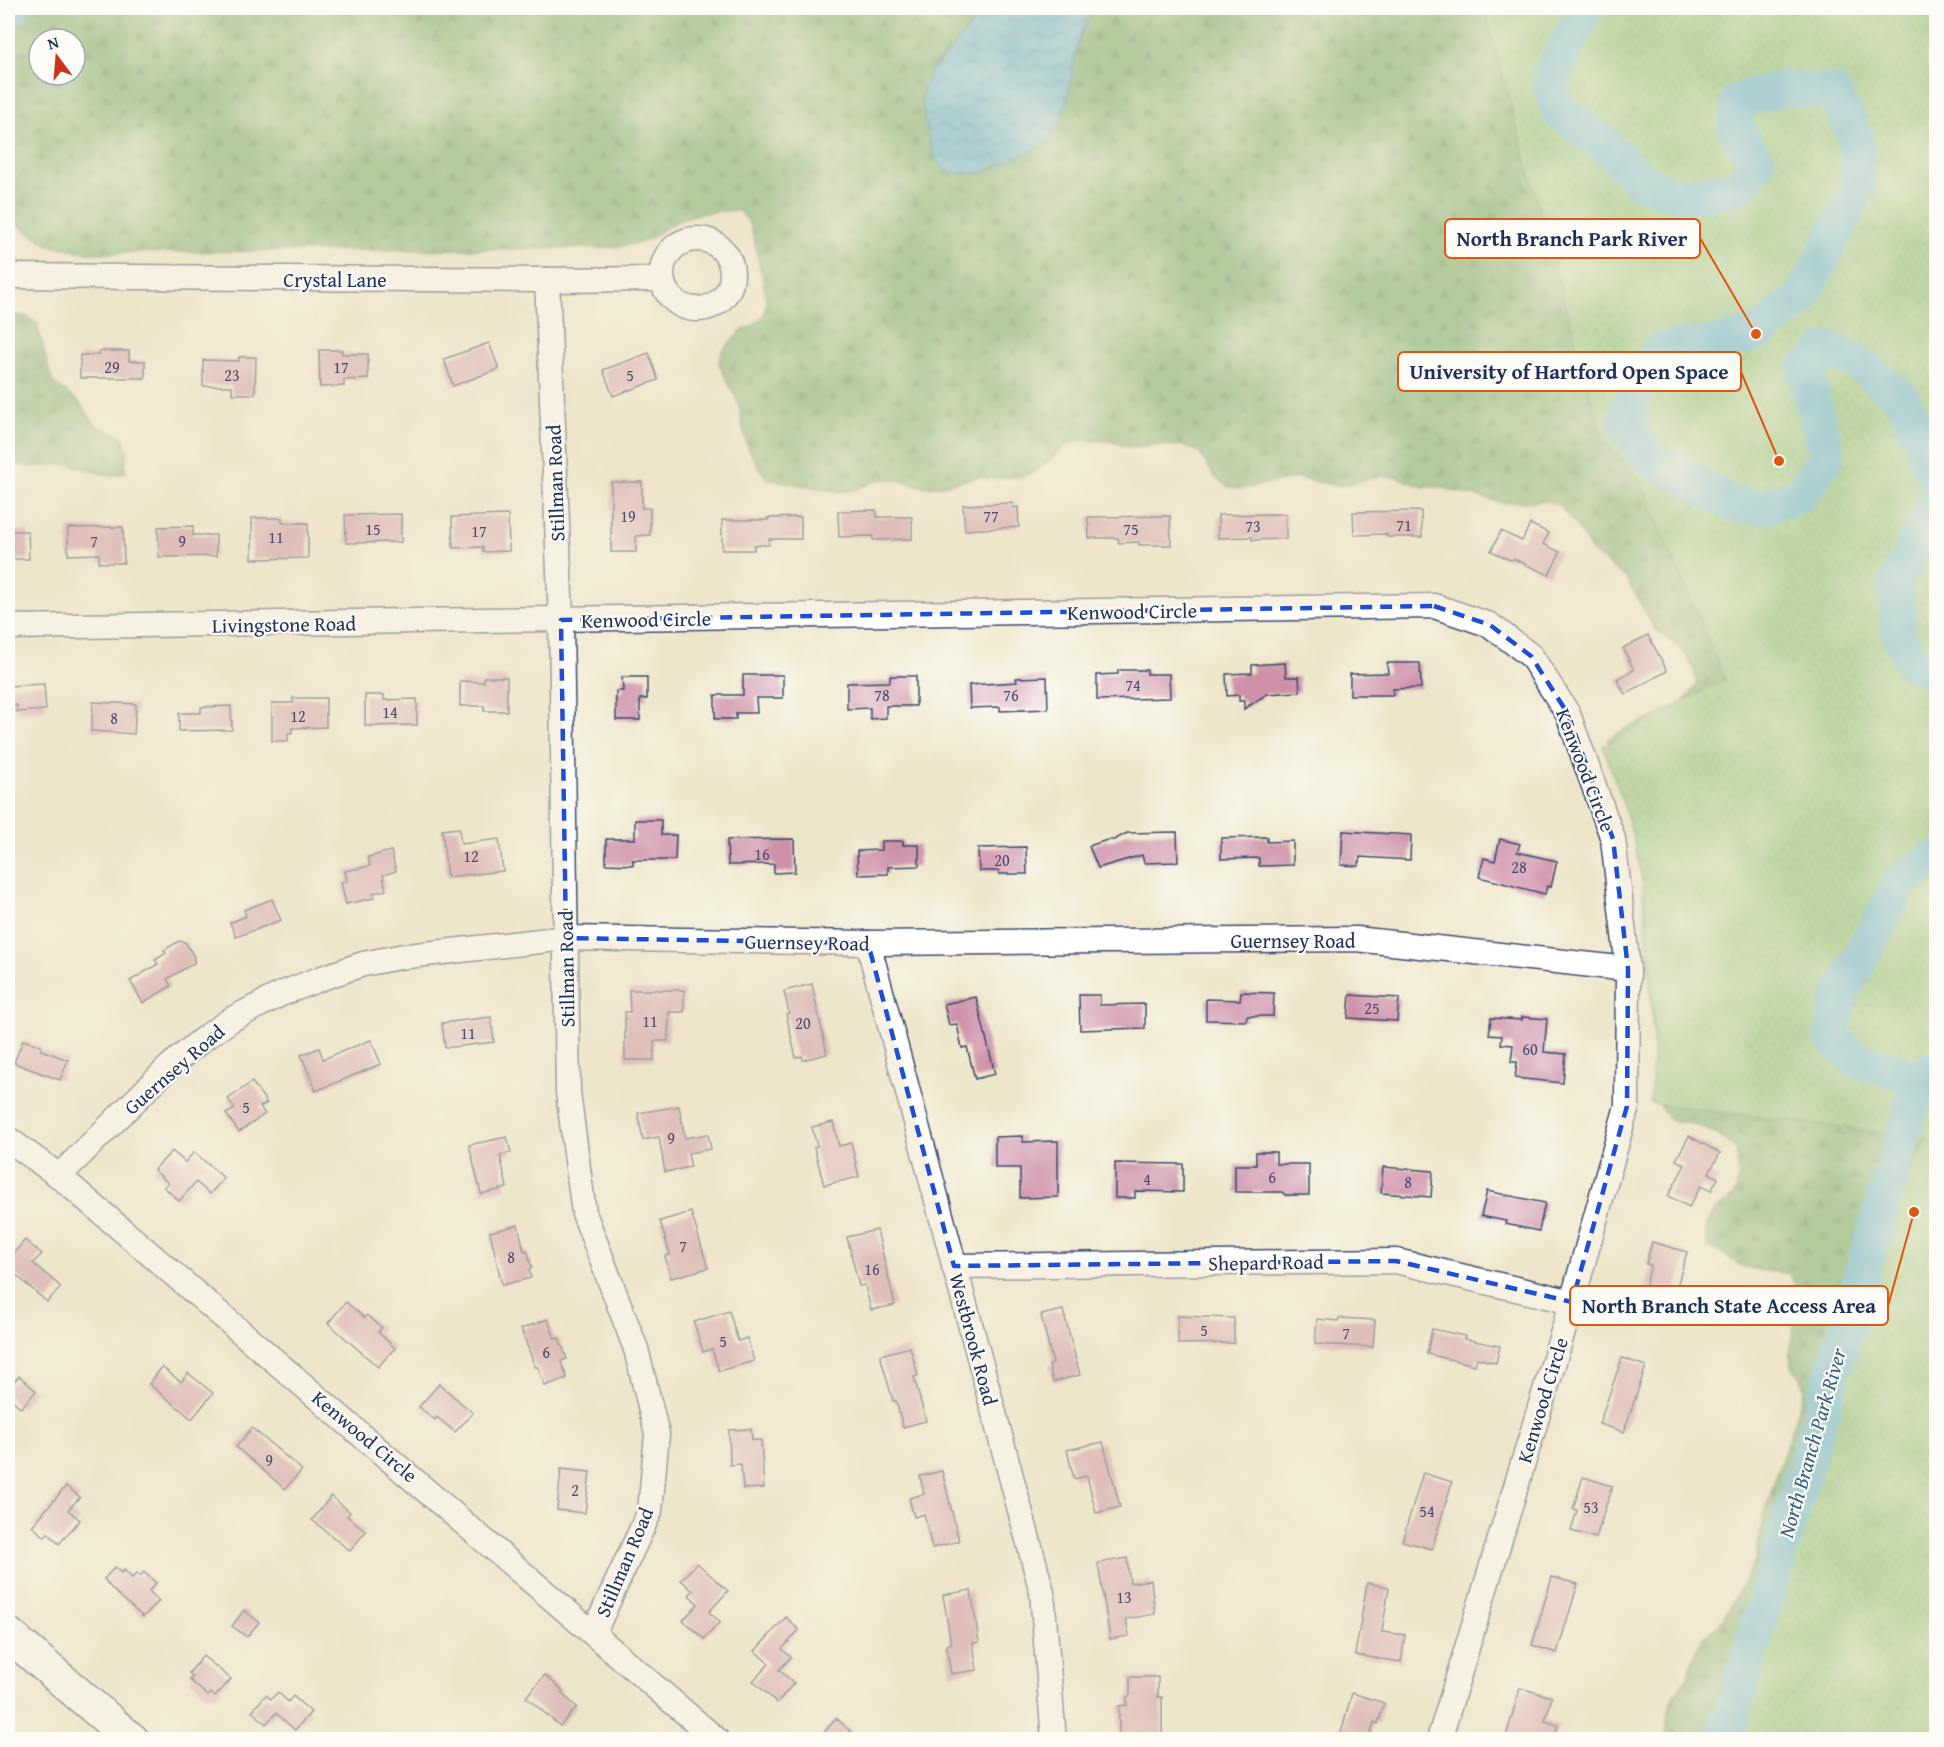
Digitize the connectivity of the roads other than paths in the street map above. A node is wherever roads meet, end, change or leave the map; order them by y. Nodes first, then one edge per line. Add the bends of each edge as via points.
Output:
1 (8, 276) edge
2 (662, 279) dead end
3 (547, 280) junction
4 (561, 620) junction
5 (8, 627) edge
6 (566, 938) junction
7 (868, 943) junction
8 (1628, 969) junction
9 (8, 1139) edge
10 (59, 1176) junction
11 (954, 1266) junction
12 (1572, 1302) junction
13 (594, 1632) junction
14 (8, 1634) edge
15 (132, 1740) edge
16 (717, 1740) edge
17 (1054, 1740) edge
18 (1439, 1740) edge

1 - 3 street, Crystal Lane
2 - 3 street, Crystal Lane
3 - 4 street, Stillman Road
4 - 5 street, Livingstone Road
4 - 6 street, Stillman Road
4 - 8 street, Kenwood Circle via 1434,606 1490,625 1531,656 1568,714 1613,839
6 - 7 street, Guernsey Road
6 - 10 street, Guernsey Road via 363,964 280,994 232,1019 170,1066
6 - 13 street, Stillman Road via 568,1092 584,1213 636,1349 657,1434 650,1511
7 - 8 street, Guernsey Road via 1356,939
7 - 11 street, Westbrook Road
8 - 12 street, Kenwood Circle via 1627,1106
9 - 10 street, Kenwood Circle
10 - 13 street, Kenwood Circle
11 - 12 street, Shepard Road via 1396,1261
11 - 17 street, Westbrook Road via 1041,1592
12 - 18 street, Kenwood Circle
13 - 16 street, Kenwood Circle
14 - 15 main road

